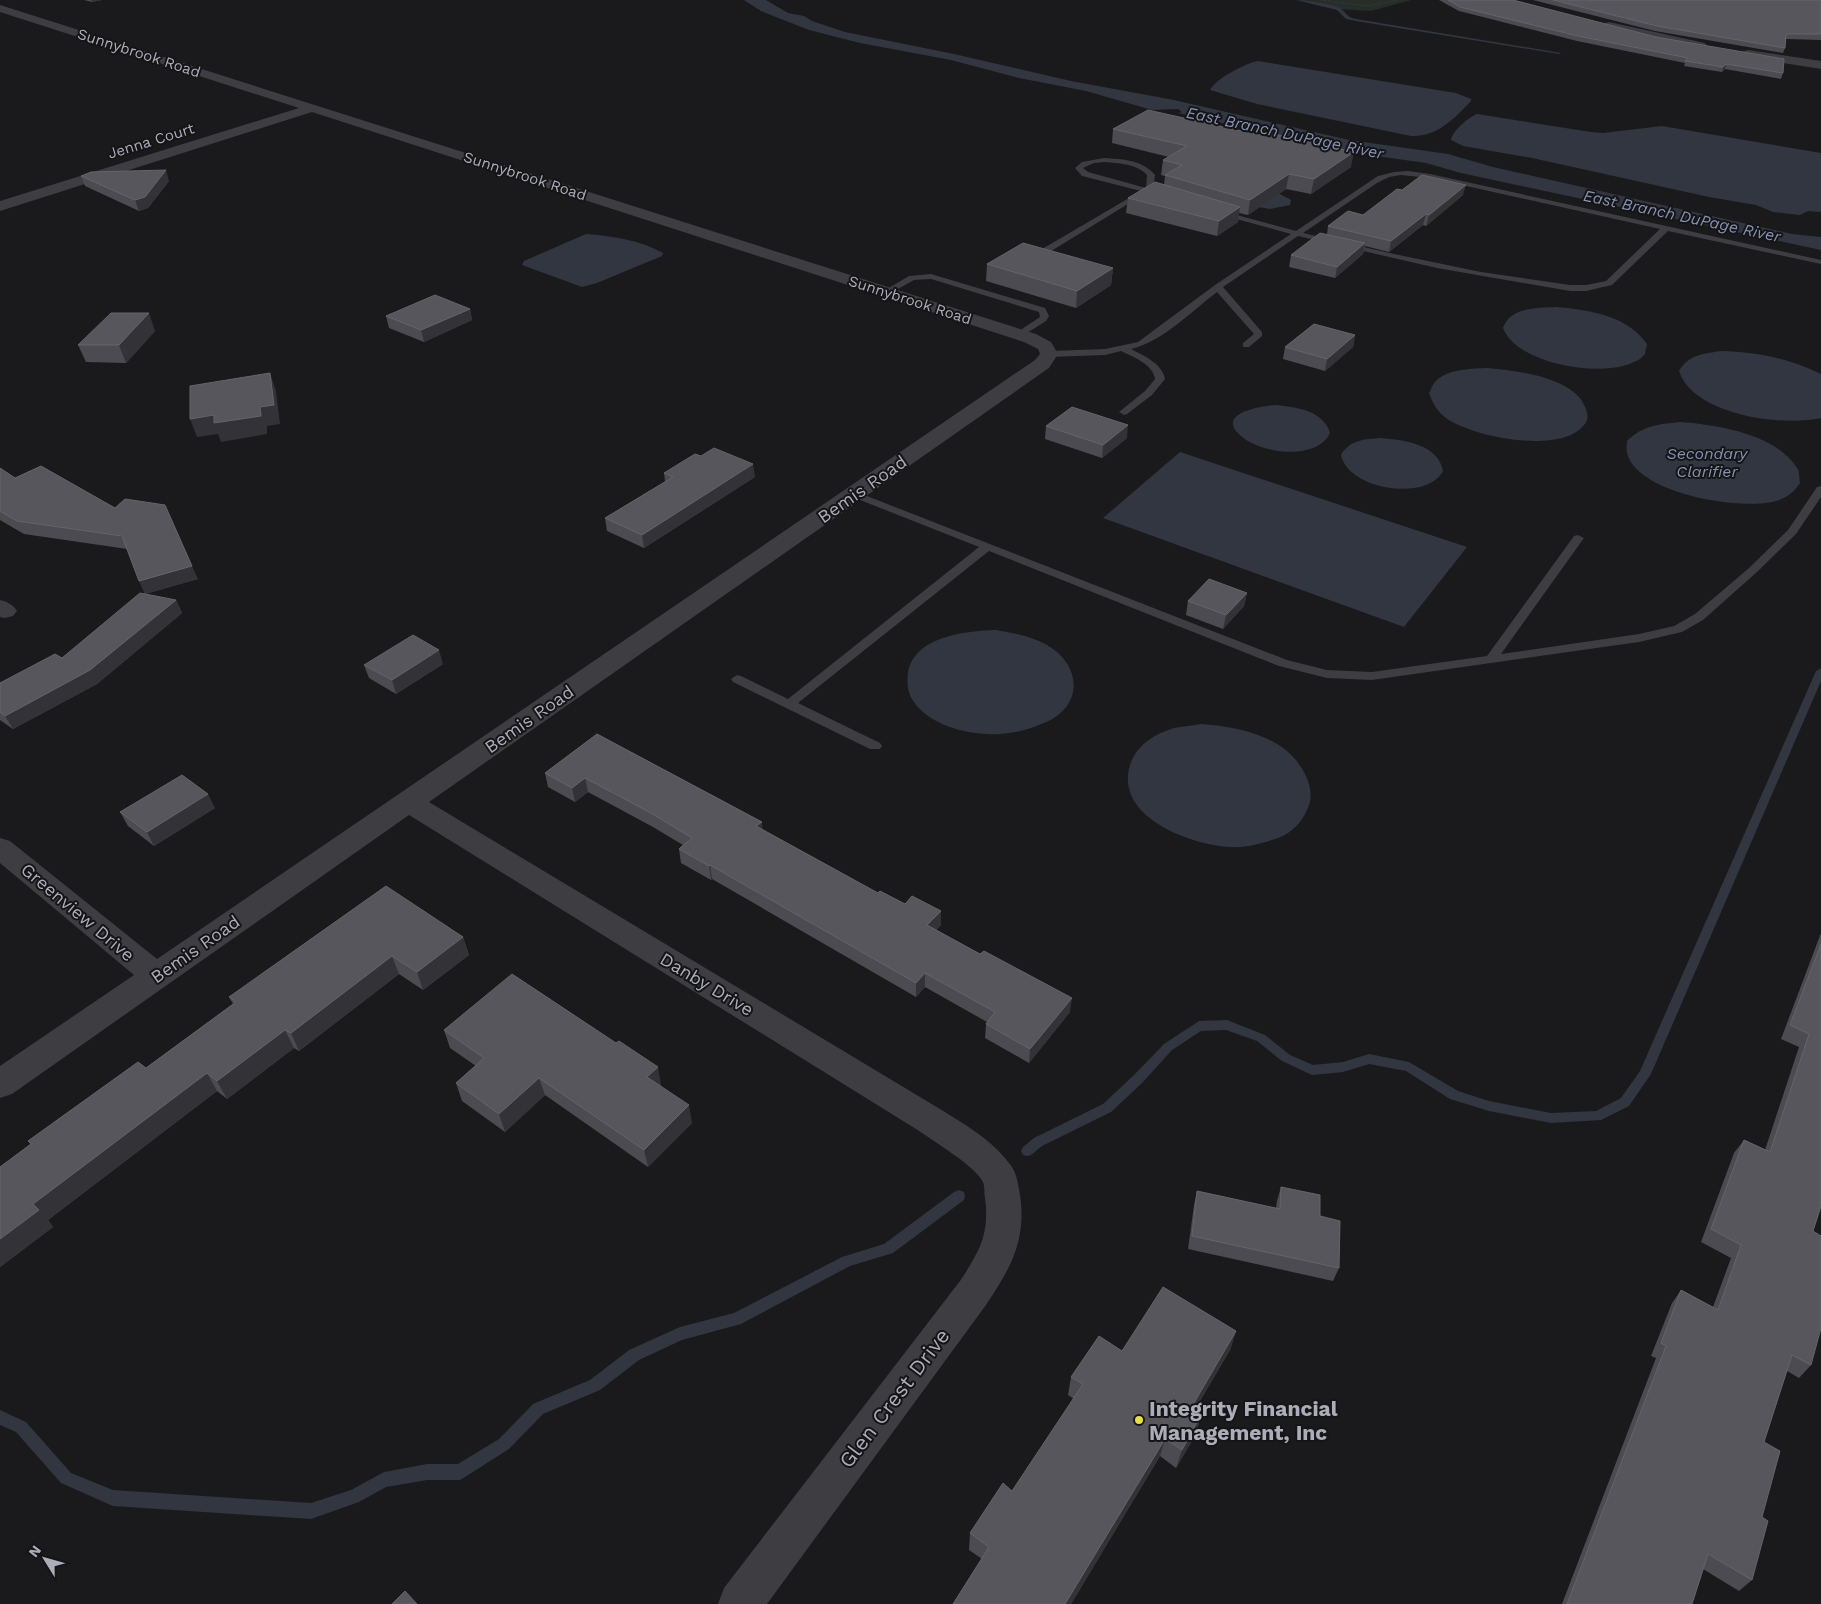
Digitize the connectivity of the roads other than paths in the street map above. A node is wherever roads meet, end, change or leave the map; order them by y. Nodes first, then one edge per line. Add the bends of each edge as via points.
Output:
1 (0, 8) edge
2 (1600, 23) edge
3 (1717, 48) edge
4 (1733, 51) edge
5 (1821, 65) edge
6 (312, 108) junction
7 (1149, 190) junction
8 (1167, 196) edge
9 (0, 206) edge
10 (1213, 210) edge
11 (1666, 228) junction
12 (1296, 234) junction
13 (1040, 254) edge
14 (1821, 262) edge
15 (1218, 286) junction
16 (886, 292) junction
17 (1019, 335) junction
18 (1246, 346) dead end
19 (1124, 349) junction
20 (1048, 351) junction
21 (1124, 412) dead end
22 (1821, 489) edge
23 (854, 494) junction
24 (1578, 538) dead end
25 (988, 546) junction
26 (1490, 660) junction
27 (737, 679) dead end
28 (789, 704) junction
29 (875, 746) dead end
30 (408, 802) junction
31 (0, 848) edge
32 (156, 976) junction
33 (0, 1084) edge
34 (999, 1176) joint
35 (740, 1604) edge

1 - 6 street, Sunnybrook Road
2 - 3 street
4 - 5 street
6 - 9 street, Jenna Court
6 - 16 street, Sunnybrook Road
7 - 7 lane via 1085,174 1079,168 1085,162 1099,160 1143,168 1151,175
7 - 8 lane
7 - 13 lane
10 - 12 lane
11 - 12 lane via 1430,176 1403,173 1381,177
11 - 12 lane via 1609,283 1586,288 1554,286 1386,256
11 - 14 lane
12 - 15 lane
15 - 18 lane via 1259,334
15 - 19 lane via 1153,337
16 - 17 street, Sunnybrook Road
16 - 17 lane via 912,278 931,276 1045,313 1043,319
17 - 20 street, Sunnybrook Road via 1039,342
19 - 20 lane
19 - 21 lane via 1156,366 1160,374 1160,382 1155,389
20 - 23 street, Bemis Road via 1042,364
22 - 26 lane via 1792,532 1699,617 1678,629 1639,638
23 - 25 lane
23 - 30 street, Bemis Road
24 - 26 lane
25 - 26 lane via 1283,664 1327,674 1372,676
25 - 28 lane
27 - 28 lane
28 - 29 lane
30 - 32 street, Bemis Road
30 - 34 street, Danby Drive via 928,1119 967,1145
31 - 32 street, Greenview Drive
32 - 33 street, Bemis Road
34 - 35 street, Glen Crest Drive via 1004,1202 1004,1237 993,1263

